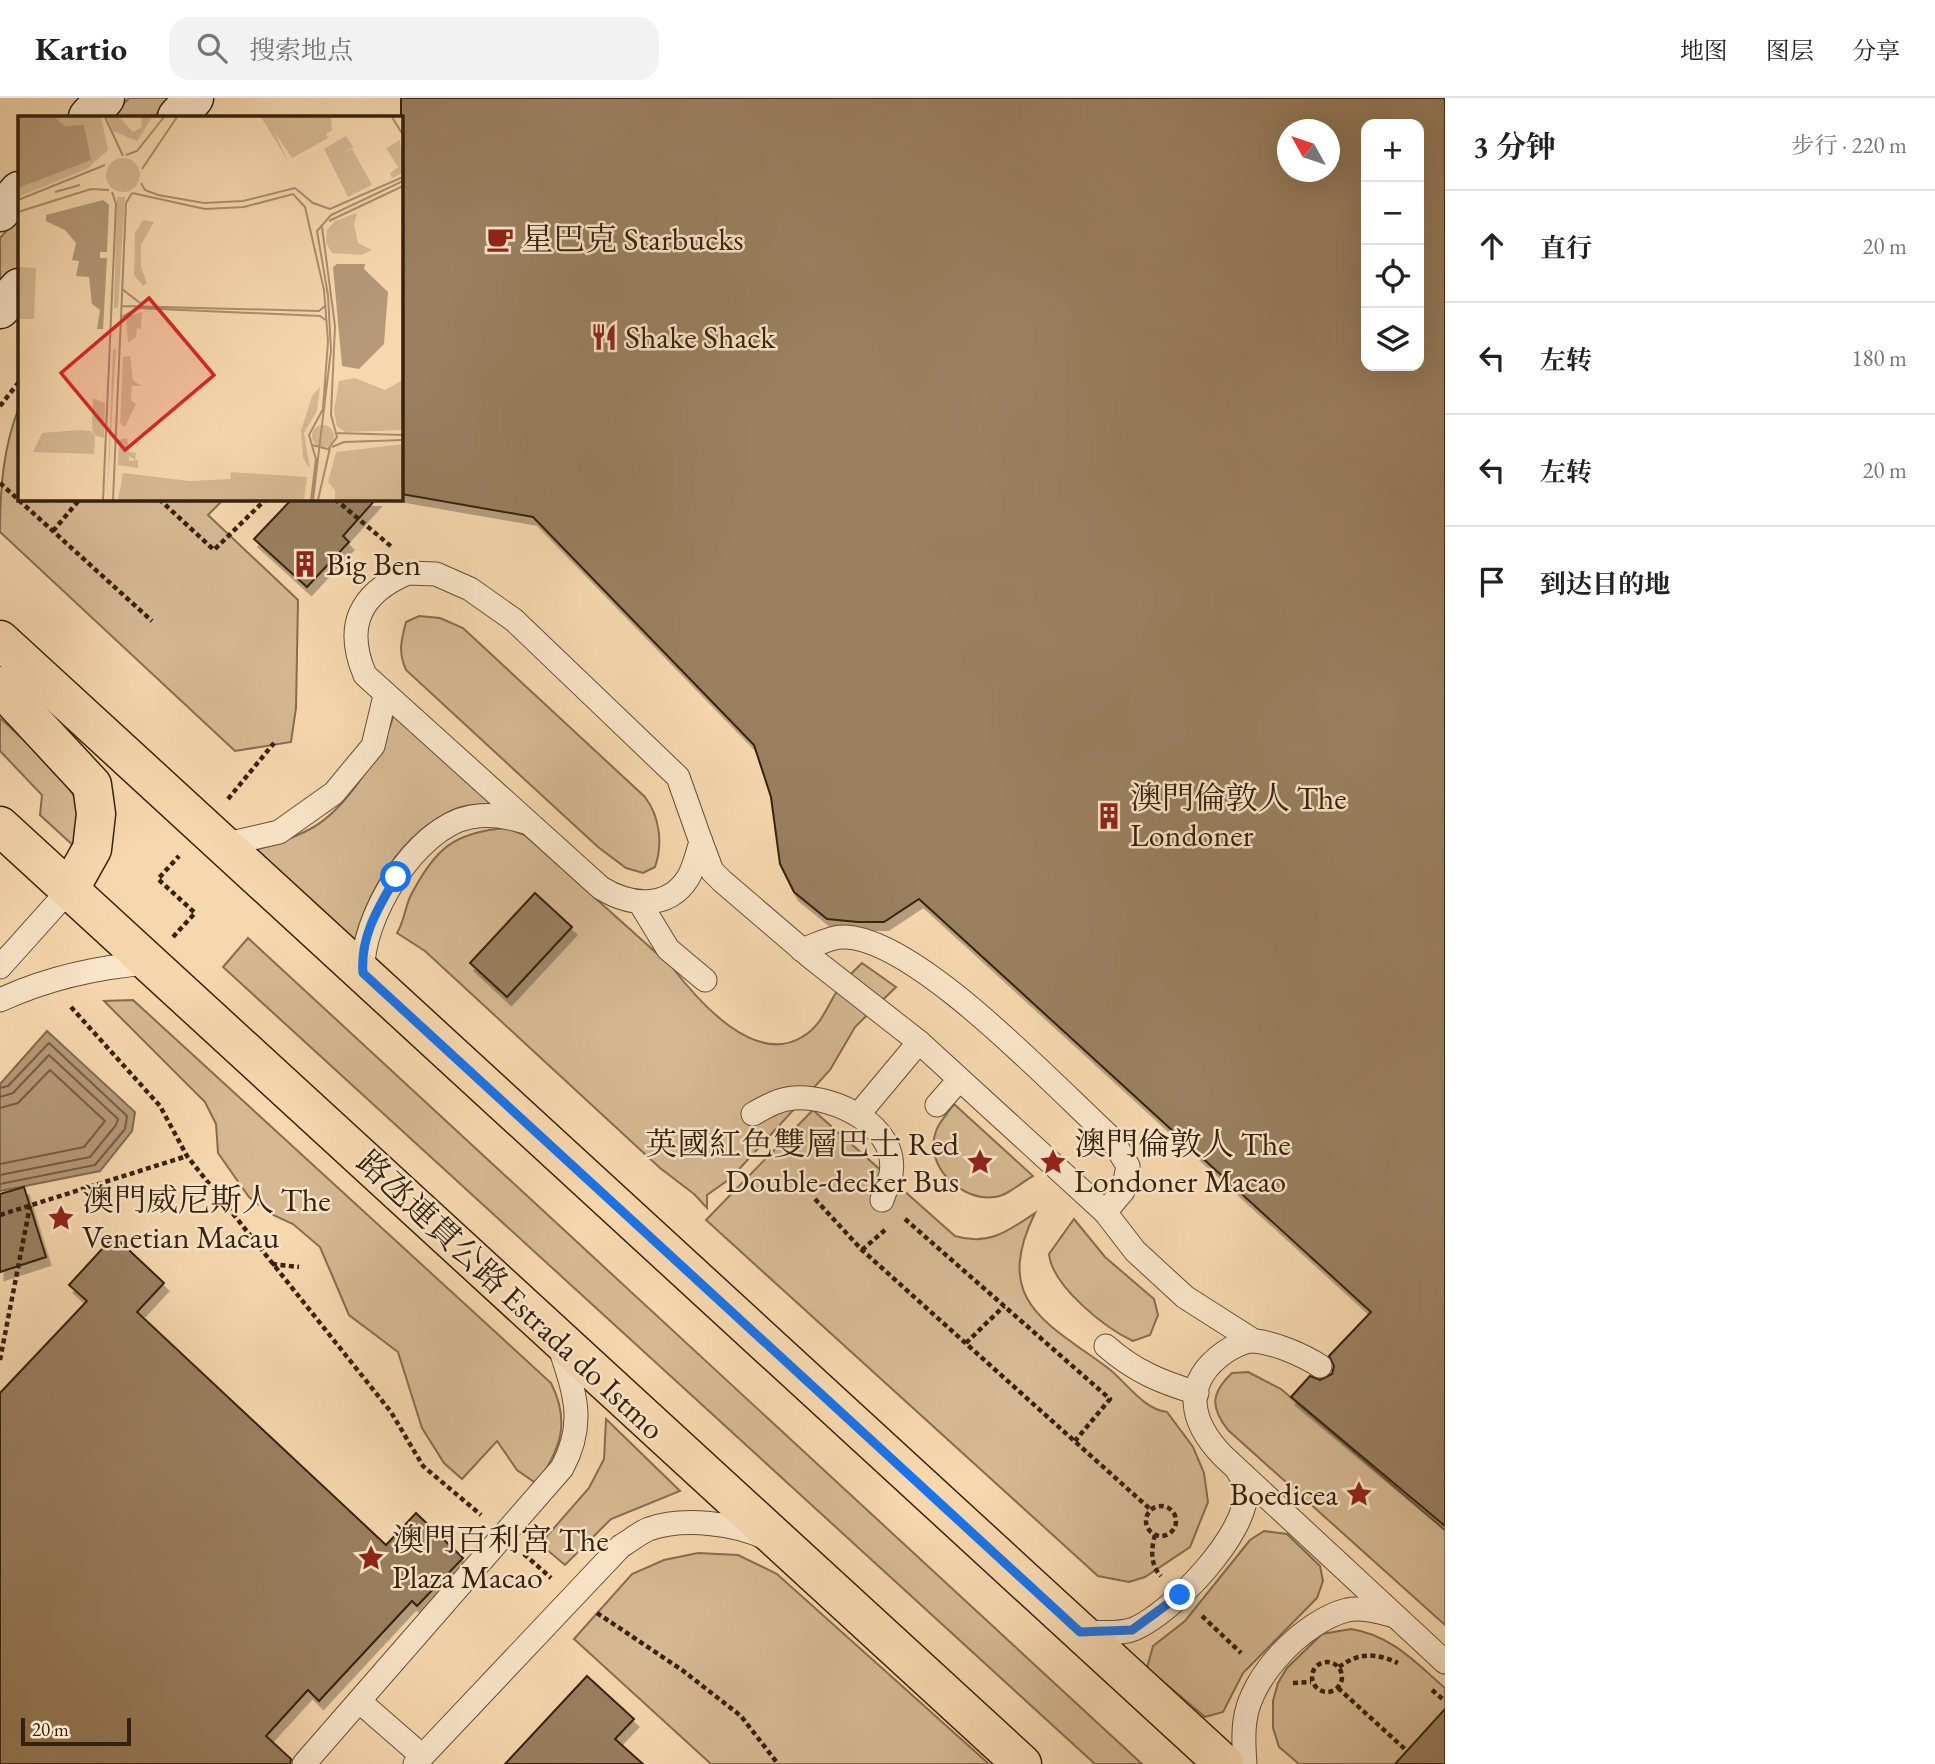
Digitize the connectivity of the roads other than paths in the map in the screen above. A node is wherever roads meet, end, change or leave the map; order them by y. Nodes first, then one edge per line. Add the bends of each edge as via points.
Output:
1 (194, 98) edge
2 (178, 116) edge
3 (18, 192) edge
4 (0, 212) edge
5 (18, 289) edge
6 (0, 309) edge
7 (0, 640) edge
8 (0, 686) edge
9 (386, 695) junction
10 (528, 823) junction
11 (0, 826) edge
12 (701, 842) junction
13 (223, 845) junction
14 (69, 890) junction
15 (640, 903) junction
16 (797, 946) junction
17 (149, 963) junction
18 (0, 967) edge
19 (363, 973) junction
20 (705, 980) dead end
21 (0, 1000) edge
22 (919, 1042) junction
23 (959, 1080) junction
24 (937, 1105) dead end
25 (753, 1114) dead end
26 (858, 1115) junction
27 (882, 1200) dead end
28 (1105, 1212) junction
29 (557, 1338) junction
30 (1254, 1341) junction
31 (1105, 1346) dead end
32 (1320, 1366) dead end
33 (1197, 1393) junction
34 (1238, 1470) junction
35 (786, 1548) junction
36 (1395, 1616) junction
37 (1080, 1632) junction
38 (1445, 1662) edge
39 (359, 1701) junction
40 (419, 1760) edge
41 (304, 1764) edge
42 (1022, 1764) edge
43 (1224, 1764) edge
44 (1245, 1764) edge

1 - 2 street
3 - 4 street
5 - 6 street
7 - 13 main road
8 - 14 main road via 92,785 96,814 92,849
9 - 10 lane
9 - 12 lane via 365,675 355,651 356,628 365,603 381,586 408,573 436,574 470,589 514,620 678,777
9 - 13 lane via 373,746 334,793 279,832
10 - 15 lane via 601,888 621,900
10 - 19 lane via 500,815 469,817 438,832 396,877 380,905 368,929
11 - 14 main road, 路氹連貫公路 Estrada do Istmo
12 - 15 lane via 688,877 677,891
12 - 16 lane via 712,871
13 - 19 main road
14 - 17 main road, 路氹連貫公路 Estrada do Istmo
14 - 18 lane
15 - 20 lane via 667,948
16 - 22 lane
16 - 28 lane via 842,937 879,944 919,965 959,998 1111,1139 1128,1166 1124,1191
17 - 21 lane via 109,966
17 - 29 main road, 路氹連貫公路 Estrada do Istmo
19 - 37 main road
22 - 23 lane
22 - 26 lane
23 - 24 lane
23 - 28 lane
25 - 26 lane via 775,1102 796,1098 844,1106
26 - 27 lane via 887,1146 891,1172
28 - 30 lane via 1135,1251 1185,1297
29 - 35 main road, 路氹連貫公路 Estrada do Istmo
29 - 39 lane via 578,1418 572,1450 562,1468
30 - 32 lane
30 - 33 lane via 1235,1345 1218,1357 1205,1371
31 - 33 lane via 1128,1366
33 - 34 lane via 1194,1404 1199,1426
34 - 36 lane
34 - 37 lane via 1246,1489 1244,1509 1221,1550 1180,1595 1132,1630
35 - 40 lane via 761,1535 682,1523 649,1530 621,1546
35 - 42 main road, 路氹連貫公路 Estrada do Istmo
36 - 38 lane
36 - 44 lane via 1371,1609 1348,1610 1310,1627 1281,1655 1264,1675 1245,1719
37 - 43 main road
39 - 40 lane
39 - 41 lane

